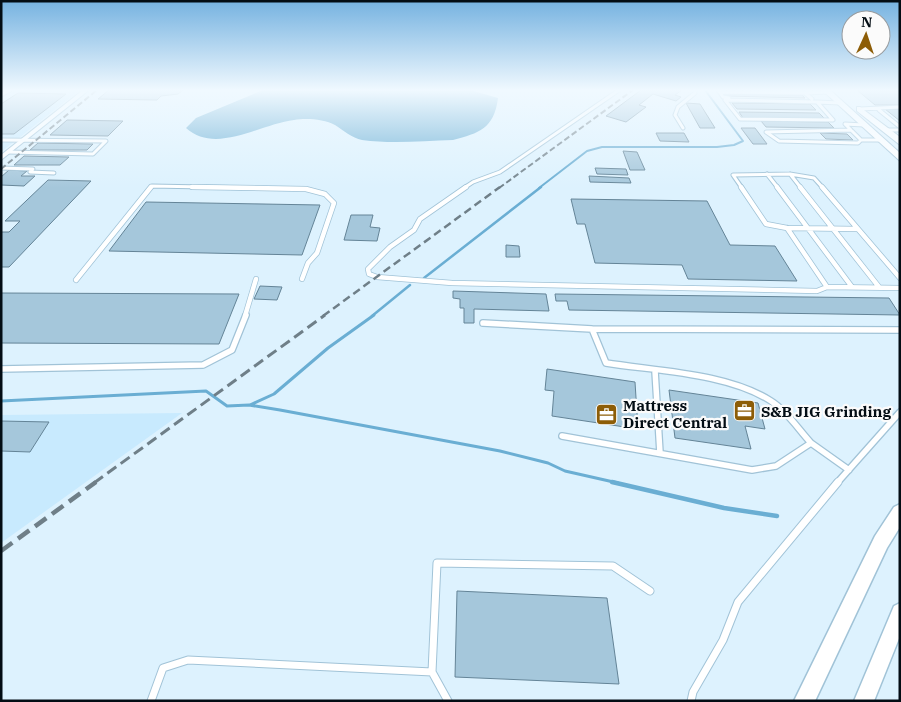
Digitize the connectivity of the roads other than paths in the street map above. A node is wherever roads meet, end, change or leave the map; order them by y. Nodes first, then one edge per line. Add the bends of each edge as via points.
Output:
1 (45, 123) edge
2 (571, 123) edge
3 (680, 123) edge
4 (862, 123) edge
5 (876, 123) edge
6 (864, 125) junction
7 (683, 128) dead end
8 (900, 128) edge
9 (851, 130) junction
10 (885, 130) junction
11 (1, 140) edge
12 (24, 140) junction
13 (861, 140) junction
14 (881, 140) junction
15 (900, 142) edge
16 (8, 152) junction
17 (1, 158) edge
18 (900, 158) edge
19 (1, 168) edge
20 (7, 168) junction
21 (1, 173) edge
22 (54, 173) dead end
23 (767, 174) junction
24 (790, 174) junction
25 (787, 228) junction
26 (808, 228) junction
27 (833, 229) junction
28 (857, 229) junction
29 (900, 278) edge
30 (256, 279) dead end
31 (302, 279) dead end
32 (76, 280) dead end
33 (827, 287) junction
34 (852, 287) junction
35 (879, 287) junction
36 (900, 288) edge
37 (483, 323) dead end
38 (592, 329) junction
39 (900, 330) edge
40 (1, 369) edge
41 (655, 372) junction
42 (900, 412) edge
43 (562, 436) dead end
44 (811, 443) junction
45 (660, 454) junction
46 (849, 470) junction
47 (900, 512) edge
48 (650, 591) dead end
49 (900, 612) edge
50 (432, 672) junction
51 (151, 701) edge
52 (448, 701) edge
53 (691, 701) edge
54 (804, 701) edge
55 (864, 701) edge

1 - 12 street
2 - 33 lane via 500,172 473,182 420,219 414,230 390,247 368,269 369,274 377,278 452,283 817,291
3 - 7 lane
4 - 6 main road
5 - 10 main road
6 - 9 lane via 845,124
6 - 14 main road
8 - 10 lane
9 - 13 lane
9 - 13 lane via 766,132 779,141 858,143
10 - 15 main road
11 - 12 lane
12 - 16 street
12 - 16 lane via 106,141 93,154
13 - 14 lane
14 - 18 main road
16 - 17 street
19 - 20 lane
20 - 21 lane
20 - 22 lane
23 - 24 lane
23 - 25 lane via 733,174 764,223
23 - 26 lane
24 - 27 lane
24 - 28 lane via 814,178
25 - 26 lane
25 - 33 lane
26 - 27 lane
26 - 34 lane
27 - 28 lane
27 - 35 lane
28 - 29 lane
30 - 40 lane via 232,350 203,365
31 - 32 lane via 308,263 317,253 334,203 325,194 306,189 152,186
33 - 34 lane
34 - 35 lane
35 - 36 lane
37 - 38 lane
38 - 39 lane
38 - 41 lane via 606,363
41 - 44 lane via 727,384 753,392 782,411
41 - 45 lane
42 - 46 lane
43 - 45 lane
44 - 45 lane via 776,468 766,470
44 - 46 lane
46 - 53 lane via 738,602 723,640
47 - 54 street via 881,542
48 - 50 lane via 613,566 437,563
49 - 55 street
50 - 51 lane via 188,660 163,668
50 - 52 lane

